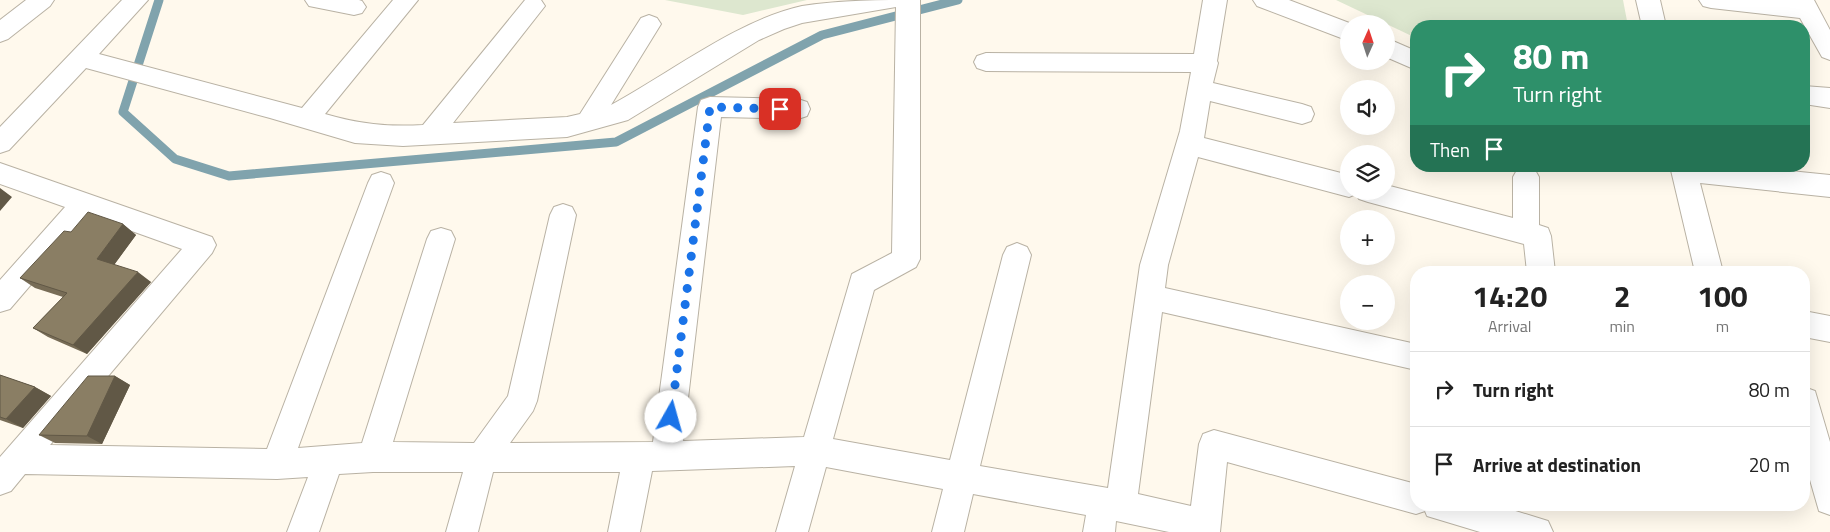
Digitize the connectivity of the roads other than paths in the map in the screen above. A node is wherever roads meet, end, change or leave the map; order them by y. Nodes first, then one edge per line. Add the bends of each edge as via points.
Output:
1 (42, 0) edge
2 (136, 0) edge
3 (317, 0) edge
4 (406, 0) edge
5 (891, 0) edge
6 (908, 0) edge
7 (1215, 0) edge
8 (1265, 0) edge
9 (1648, 0) edge
10 (1711, 0) edge
11 (1805, 5) edge
12 (533, 6) dead end
13 (354, 7) dead end
14 (1653, 20) edge
15 (649, 24) dead end
16 (1340, 29) edge
17 (0, 34) edge
18 (1395, 51) edge
19 (1830, 51) edge
20 (81, 58) junction
21 (1410, 58) edge
22 (986, 62) dead end
23 (1203, 76) junction
24 (1810, 96) edge
25 (1830, 98) edge
26 (798, 109) dead end
27 (1302, 114) dead end
28 (307, 119) junction
29 (588, 122) junction
30 (430, 135) junction
31 (0, 143) edge
32 (1189, 144) junction
33 (1684, 172) edge
34 (1709, 172) edge
35 (0, 173) edge
36 (1526, 176) dead end
37 (381, 183) dead end
38 (1340, 184) edge
39 (1830, 186) edge
40 (1395, 198) edge
41 (85, 203) junction
42 (563, 215) dead end
43 (1526, 233) junction
44 (441, 239) dead end
45 (1017, 255) dead end
46 (1540, 266) edge
47 (1707, 266) edge
48 (1150, 296) junction
49 (0, 300) edge
50 (1810, 325) edge
51 (1830, 329) edge
52 (1410, 356) edge
53 (1810, 444) edge
54 (816, 451) junction
55 (653, 456) junction
56 (373, 457) junction
57 (482, 457) junction
58 (1812, 458) edge
59 (329, 460) junction
60 (277, 464) junction
61 (10, 469) edge
62 (963, 477) junction
63 (1410, 497) edge
64 (1830, 500) edge
65 (1460, 511) edge
66 (1108, 513) edge
67 (1204, 528) edge
68 (303, 532) edge
69 (462, 532) edge
70 (624, 532) edge
71 (792, 532) edge
72 (948, 532) edge
73 (1537, 532) edge

1 - 17 street
2 - 20 street
3 - 13 street
4 - 28 street
5 - 29 street via 802,15 776,23 751,34 619,113
6 - 54 street via 906,259 862,283
7 - 23 street
8 - 16 street
9 - 14 street
10 - 11 street
11 - 19 street
12 - 30 street
15 - 29 street
18 - 21 street
20 - 28 street
20 - 31 street
22 - 23 street
23 - 27 street
23 - 32 street
24 - 25 street
26 - 55 street via 710,107
28 - 30 street via 355,133
29 - 30 street via 567,127
32 - 38 street
32 - 48 street via 1154,265
33 - 47 street
34 - 39 street
35 - 41 street
36 - 43 street
37 - 60 street
40 - 43 street
41 - 49 street
41 - 61 street via 202,245
42 - 57 street via 522,401
43 - 46 street via 1538,236
44 - 56 street
45 - 62 street
48 - 52 street
48 - 66 street
50 - 51 street
53 - 58 street
54 - 55 street
54 - 62 street
54 - 71 street
55 - 57 street
55 - 70 street
56 - 57 street
56 - 59 street
57 - 69 street
58 - 64 street
59 - 60 street
59 - 68 street
60 - 61 street
62 - 66 street
62 - 72 street
63 - 67 street via 1214,444
65 - 73 street
66 - 67 street

